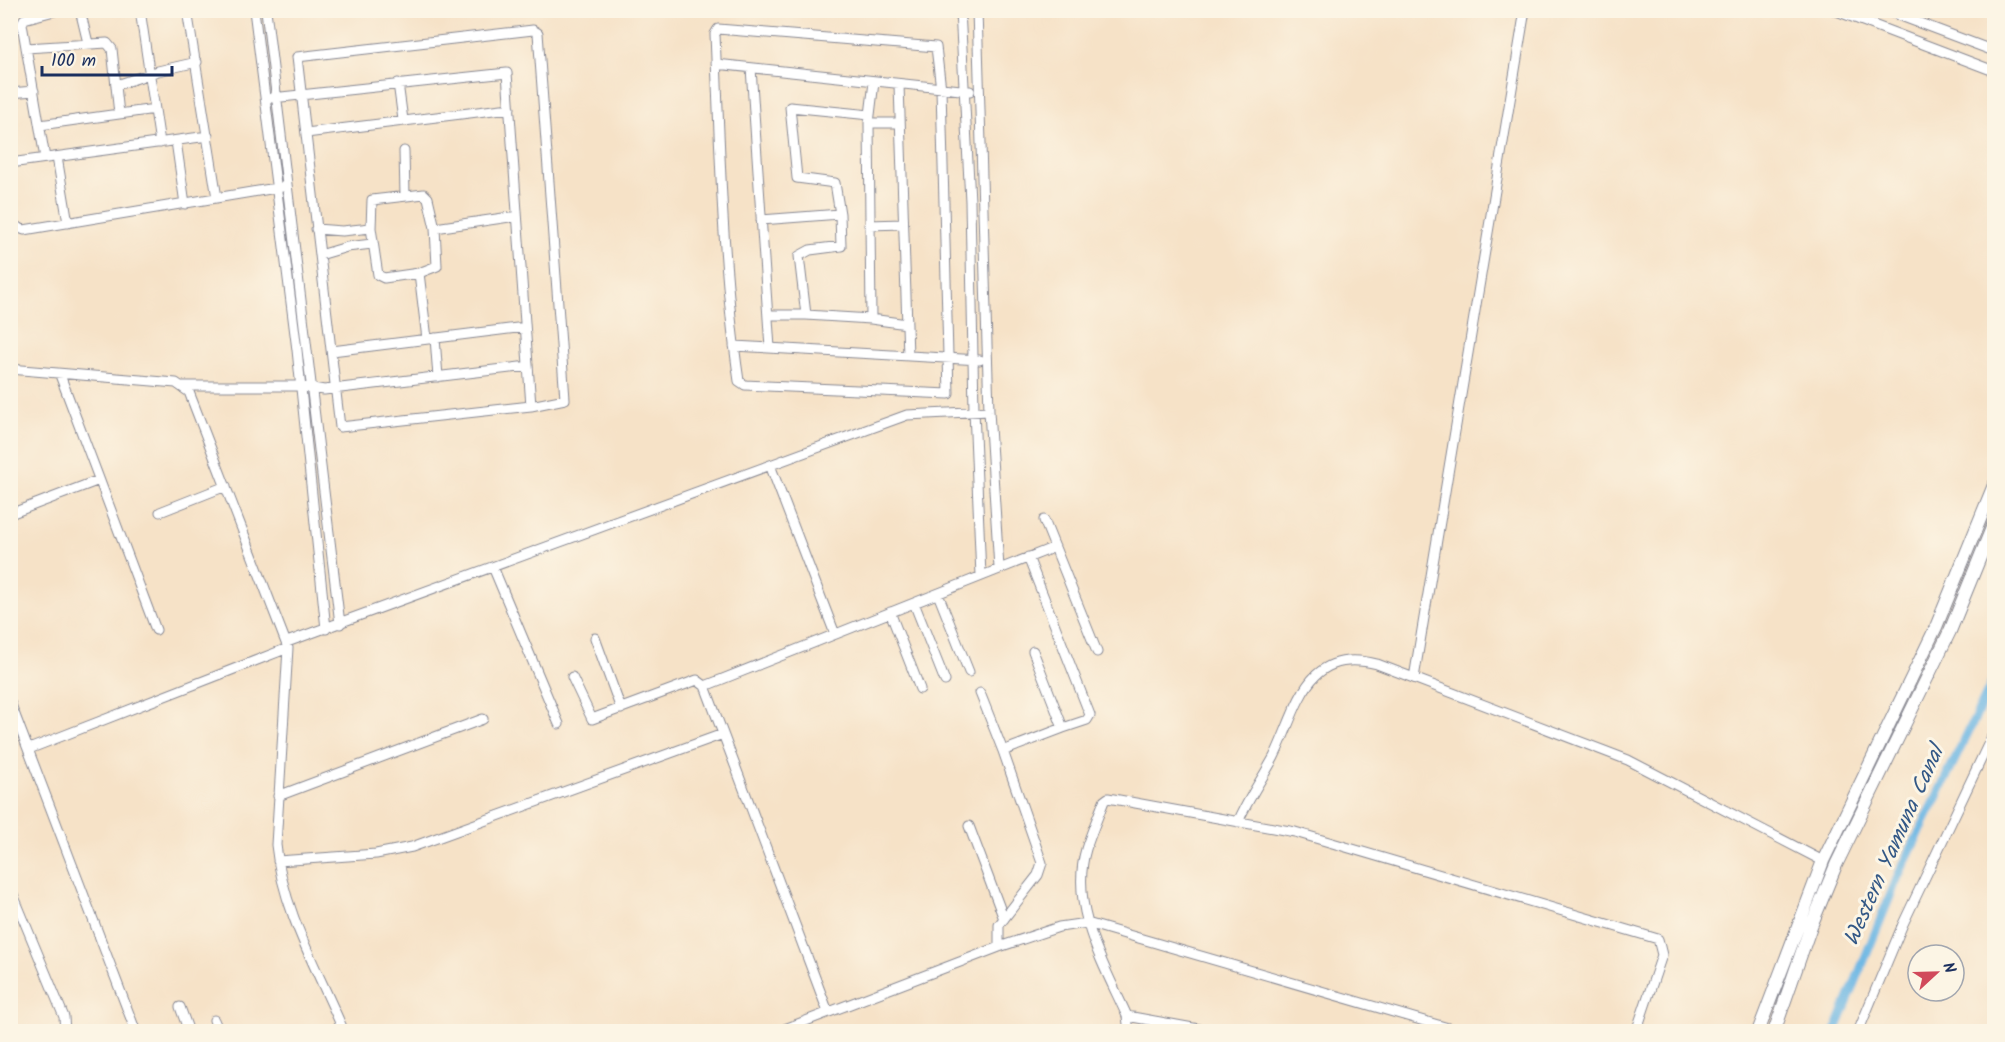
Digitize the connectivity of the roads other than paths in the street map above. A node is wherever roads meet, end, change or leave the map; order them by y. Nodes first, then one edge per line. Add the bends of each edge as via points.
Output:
1 (58, 10) edge
2 (80, 10) edge
3 (140, 10) edge
4 (187, 10) edge
5 (254, 10) edge
6 (266, 10) edge
7 (960, 10) edge
8 (977, 10) edge
9 (1524, 10) edge
10 (1834, 10) edge
11 (1885, 10) edge
12 (88, 43) junction
13 (26, 48) junction
14 (1995, 51) edge
15 (196, 62) junction
16 (716, 64) junction
17 (751, 68) junction
18 (1995, 71) edge
19 (150, 73) junction
20 (874, 82) junction
21 (398, 84) junction
22 (117, 85) junction
23 (899, 85) junction
24 (941, 89) junction
25 (964, 90) junction
26 (34, 91) junction
27 (979, 92) junction
28 (10, 93) edge
29 (301, 94) junction
30 (277, 97) junction
31 (265, 99) junction
32 (510, 108) junction
33 (155, 110) junction
34 (119, 114) junction
35 (869, 119) junction
36 (403, 120) junction
37 (899, 123) junction
38 (40, 125) junction
39 (306, 133) junction
40 (208, 136) junction
41 (176, 141) junction
42 (160, 143) junction
43 (404, 151) dead end
44 (57, 156) junction
45 (45, 158) junction
46 (10, 163) edge
47 (288, 187) junction
48 (276, 188) junction
49 (405, 196) junction
50 (217, 198) junction
51 (185, 204) junction
52 (10, 214) edge
53 (840, 214) junction
54 (517, 216) junction
55 (762, 220) junction
56 (68, 223) junction
57 (903, 224) junction
58 (869, 225) junction
59 (371, 228) junction
60 (435, 228) junction
61 (316, 229) junction
62 (372, 244) junction
63 (320, 255) junction
64 (420, 273) junction
65 (768, 315) junction
66 (806, 315) junction
67 (871, 319) junction
68 (907, 324) junction
69 (525, 327) junction
70 (431, 339) junction
71 (734, 346) junction
72 (770, 348) junction
73 (332, 351) junction
74 (908, 356) junction
75 (950, 358) junction
76 (974, 359) junction
77 (988, 362) junction
78 (528, 366) junction
79 (10, 369) edge
80 (60, 375) junction
81 (438, 377) junction
82 (183, 386) junction
83 (301, 386) junction
84 (311, 387) junction
85 (336, 388) junction
86 (531, 406) junction
87 (974, 410) junction
88 (989, 411) junction
89 (770, 465) junction
90 (99, 480) junction
91 (1995, 485) edge
92 (226, 486) junction
93 (160, 512) dead end
94 (10, 514) edge
95 (1044, 520) dead end
96 (1995, 523) edge
97 (1055, 546) junction
98 (1028, 557) junction
99 (493, 567) junction
100 (999, 568) junction
101 (981, 576) junction
102 (938, 594) junction
103 (914, 603) junction
104 (890, 612) junction
105 (340, 624) junction
106 (326, 629) junction
107 (156, 630) dead end
108 (835, 634) junction
109 (595, 638) dead end
110 (288, 645) junction
111 (1033, 651) dead end
112 (1097, 652) dead end
113 (969, 672) dead end
114 (572, 677) dead end
115 (1414, 678) junction
116 (945, 681) dead end
117 (705, 686) junction
118 (920, 689) dead end
119 (980, 693) dead end
120 (10, 702) edge
121 (621, 709) junction
122 (483, 718) dead end
123 (559, 724) dead end
124 (1063, 728) junction
125 (1995, 732) edge
126 (723, 734) junction
127 (29, 749) junction
128 (1003, 751) junction
129 (278, 796) junction
130 (1238, 822) junction
131 (969, 826) dead end
132 (278, 861) junction
133 (1823, 861) junction
134 (10, 887) edge
135 (1004, 919) junction
136 (1087, 923) junction
137 (998, 940) junction
138 (180, 1007) dead end
139 (828, 1012) junction
140 (1127, 1016) junction
141 (214, 1020) dead end
142 (65, 1032) edge
143 (136, 1032) edge
144 (189, 1032) edge
145 (219, 1032) edge
146 (344, 1032) edge
147 (777, 1032) edge
148 (1129, 1032) edge
149 (1215, 1032) edge
150 (1462, 1032) edge
151 (1636, 1032) edge
152 (1758, 1032) edge
153 (1773, 1032) edge
154 (1858, 1032) edge

1 - 13 street via 24,19
2 - 12 street
3 - 19 street
4 - 15 street
5 - 31 street
6 - 30 street
7 - 25 street
8 - 27 street
9 - 115 street
10 - 18 street
11 - 14 street
12 - 13 street
12 - 22 street via 105,42 111,46
13 - 26 street
15 - 19 street
15 - 40 street
16 - 17 street
16 - 24 street via 718,29 934,45
16 - 71 street
17 - 20 street
17 - 55 street
19 - 22 street
19 - 33 street
20 - 23 street
20 - 35 street
21 - 29 street
21 - 32 street via 505,72
21 - 36 street
22 - 34 street
23 - 24 street
23 - 37 street
24 - 25 street
24 - 75 street
25 - 27 street
25 - 76 street
26 - 28 street
26 - 38 street
27 - 77 street
29 - 30 street
29 - 39 street
29 - 86 street via 298,56 537,31 566,395 562,402
30 - 31 street
30 - 47 street
31 - 48 street
32 - 36 street
32 - 54 street
33 - 34 street
33 - 42 street
34 - 38 street
35 - 37 street
35 - 53 street via 790,106 797,178 835,183
35 - 58 street
36 - 39 street
37 - 57 street
38 - 45 street
39 - 61 street
40 - 41 street
40 - 50 street
41 - 42 street
41 - 51 street
42 - 44 street
43 - 49 street
44 - 45 street
44 - 56 street
45 - 46 street
47 - 48 street
47 - 84 street
48 - 50 street
48 - 83 street
49 - 59 street via 372,200
49 - 60 street via 426,195
50 - 51 street
51 - 56 street
52 - 56 street via 19,230
53 - 55 street
53 - 66 street via 841,246 810,250 799,256
54 - 60 street
54 - 69 street
55 - 65 street
57 - 58 street
57 - 68 street
58 - 67 street
59 - 61 street
59 - 62 street
60 - 64 street via 436,266
61 - 63 street
62 - 63 street
62 - 64 street via 376,272 381,277
63 - 73 street
64 - 70 street
65 - 66 street
65 - 72 street
66 - 67 street
67 - 68 street
68 - 74 street
69 - 70 street
69 - 78 street
70 - 73 street
70 - 81 street
71 - 72 street
71 - 75 street via 739,381 745,385 947,395
72 - 74 street
73 - 85 street
74 - 75 street
75 - 76 street
76 - 77 street
76 - 87 street
77 - 88 street
78 - 81 street
78 - 86 street
79 - 80 street
80 - 82 street
80 - 90 street
81 - 85 street
82 - 83 street
82 - 92 street via 189,392
83 - 84 street
83 - 106 street
84 - 85 street
84 - 105 street
85 - 86 street via 340,427
87 - 88 street
87 - 89 street via 907,415
87 - 101 street
88 - 100 street
89 - 99 street
89 - 108 street
90 - 94 street
90 - 107 street
91 - 133 street via 1936,627
92 - 93 street
92 - 110 street
95 - 97 street
96 - 153 street via 1950,632 1836,864
97 - 98 street
97 - 112 street
98 - 100 street
98 - 124 street via 1090,715 1087,720
99 - 105 street
99 - 123 street
100 - 101 street
101 - 102 street
102 - 103 street
102 - 113 street
103 - 104 street
103 - 116 street
104 - 108 street
104 - 118 street
105 - 106 street
106 - 110 street
108 - 117 street
109 - 121 street
110 - 127 street
110 - 129 street
111 - 124 street
114 - 121 street via 590,718
115 - 130 street via 1358,660 1340,662 1311,678
115 - 133 street via 1628,760
117 - 121 street via 697,680
117 - 126 street
119 - 128 street
120 - 127 street
122 - 129 street
124 - 128 street
125 - 154 street via 1903,924
126 - 132 street via 411,847 376,854
126 - 139 street
127 - 143 street
128 - 135 street via 1042,863 1038,875
129 - 132 street
130 - 136 street via 1106,799 1086,850 1083,901
130 - 151 street via 1331,842 1658,939 1662,955
131 - 135 street
132 - 146 street via 285,896
133 - 152 street
134 - 142 street via 64,1017
135 - 137 street
136 - 137 street
136 - 140 street
136 - 150 street
137 - 139 street
138 - 144 street
139 - 147 street
140 - 148 street
140 - 149 street
141 - 145 street

